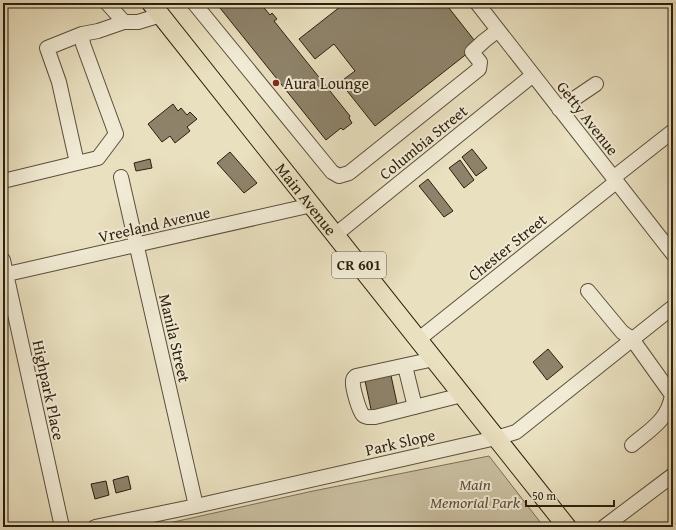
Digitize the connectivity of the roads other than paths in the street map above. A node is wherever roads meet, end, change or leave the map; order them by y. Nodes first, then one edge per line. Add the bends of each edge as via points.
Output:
1 (107, 3) edge
2 (194, 3) edge
3 (483, 5) edge
4 (156, 9) edge
5 (124, 22) junction
6 (498, 30) junction
7 (82, 34) junction
8 (533, 75) junction
9 (596, 84) dead end
10 (559, 108) junction
11 (673, 131) edge
12 (77, 163) junction
13 (121, 177) dead end
14 (614, 180) junction
15 (3, 181) edge
16 (312, 205) junction
17 (335, 235) junction
18 (136, 245) junction
19 (673, 254) edge
20 (3, 260) edge
21 (5, 275) edge
22 (588, 291) dead end
23 (673, 307) edge
24 (419, 339) junction
25 (632, 339) junction
26 (434, 359) junction
27 (405, 366) junction
28 (462, 395) junction
29 (415, 407) junction
30 (496, 438) junction
31 (632, 445) dead end
32 (673, 475) edge
33 (196, 506) junction
34 (135, 523) edge
35 (62, 527) edge
36 (95, 527) edge
37 (567, 527) edge
38 (604, 527) edge

1 - 5 street
2 - 6 street via 332,172 339,176 349,173 479,69 480,62 472,52
3 - 6 street, Getty Avenue
4 - 5 street via 138,22
4 - 16 main road, Main Avenue / CR 601
5 - 7 street
6 - 8 street, Getty Avenue
7 - 12 street via 47,48 59,82
7 - 12 street via 83,44 116,134 98,158
8 - 10 street, Getty Avenue
8 - 17 street, Columbia Street
9 - 10 street
10 - 14 street, Getty Avenue
11 - 14 street, Chester Street
12 - 15 street
13 - 18 street, Manila Street
14 - 19 street, Getty Avenue
14 - 24 street, Chester Street
16 - 17 main road, Main Avenue / CR 601
16 - 18 street, Vreeland Avenue
17 - 24 main road, Main Avenue / CR 601
18 - 21 street, Vreeland Avenue
18 - 33 street, Manila Street
20 - 21 street, Highpark Place
21 - 35 street, Highpark Place
22 - 25 street via 622,332
23 - 25 street, Park Slope
24 - 26 main road, Main Avenue / CR 601
25 - 30 street, Park Slope via 516,432
25 - 31 street via 672,394 670,406 660,421
26 - 27 street
26 - 28 main road, Main Avenue / CR 601
27 - 29 street
27 - 29 street via 356,376 352,380 353,385 360,410 366,417
28 - 29 street
28 - 30 main road, Main Avenue / CR 601
30 - 33 street, Park Slope
30 - 37 main road, Main Avenue / CR 601
32 - 38 street
33 - 34 street, Park Slope
34 - 36 street, Park Slope

